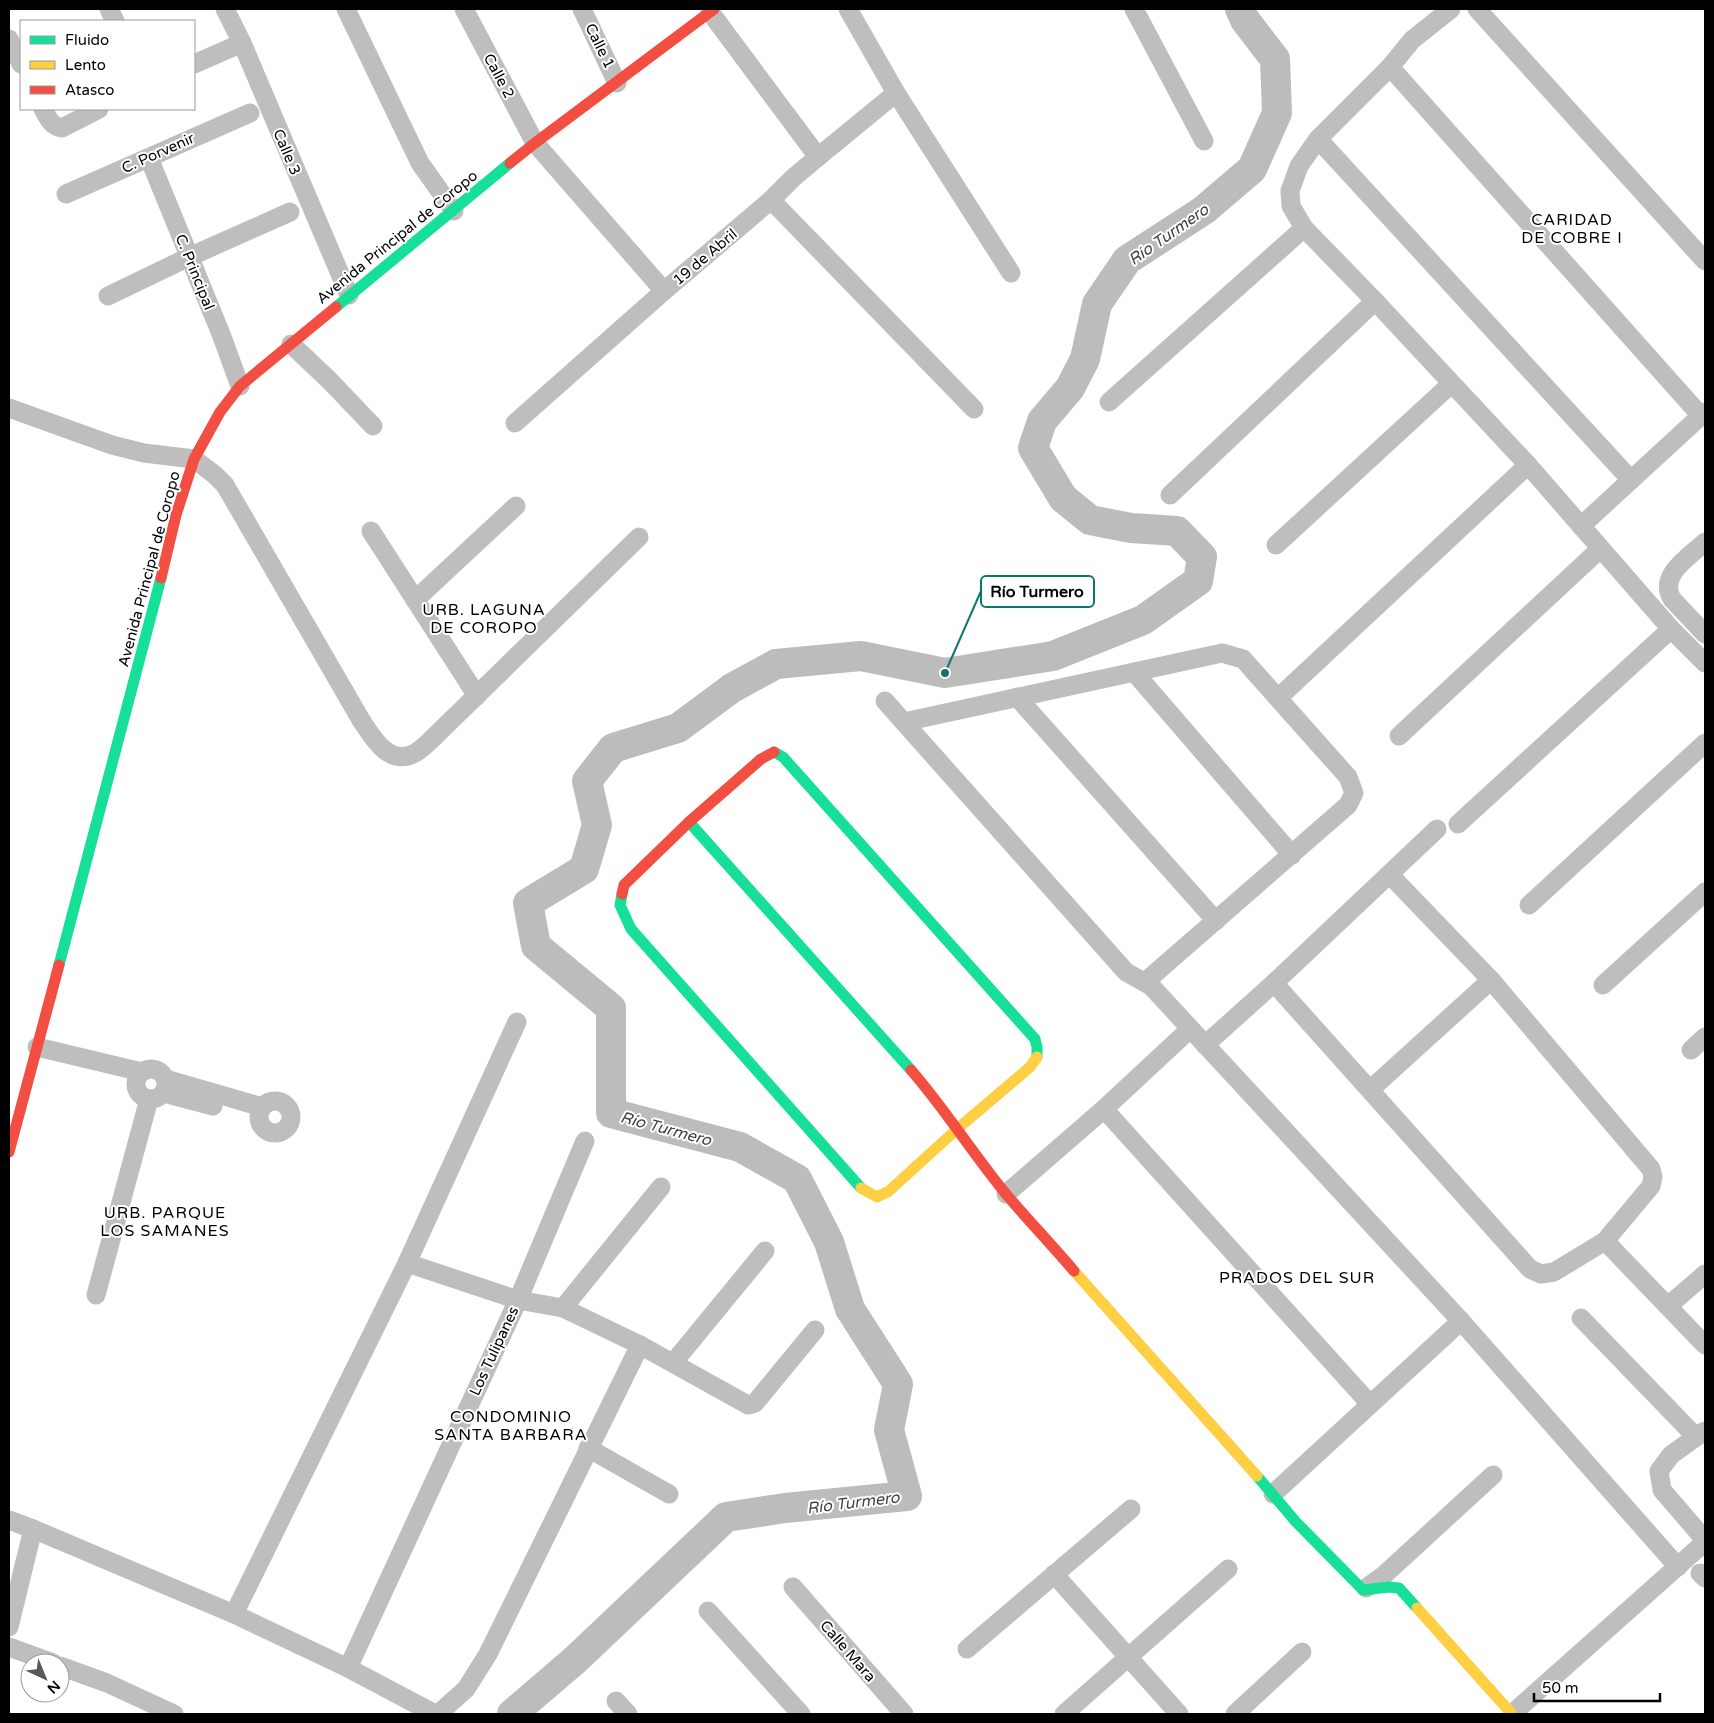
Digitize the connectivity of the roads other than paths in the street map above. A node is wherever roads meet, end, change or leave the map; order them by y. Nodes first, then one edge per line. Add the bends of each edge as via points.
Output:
1 (225, 9) edge
2 (346, 9) edge
3 (464, 9) edge
4 (582, 9) edge
5 (848, 9) edge
6 (1134, 9) edge
7 (1451, 9) edge
8 (1477, 9) edge
9 (706, 12) edge
10 (9, 39) edge
11 (242, 43) junction
12 (20, 62) edge
13 (195, 64) edge
14 (1390, 67) junction
15 (618, 83) junction
16 (896, 93) junction
17 (44, 110) edge
18 (97, 110) edge
19 (250, 112) dead end
20 (1318, 139) junction
21 (1204, 141) dead end
22 (535, 143) junction
23 (818, 157) junction
24 (148, 158) junction
25 (66, 194) dead end
26 (771, 200) junction
27 (454, 211) junction
28 (290, 212) dead end
29 (1304, 228) junction
30 (189, 257) junction
31 (1705, 261) edge
32 (1011, 273) dead end
33 (664, 291) junction
34 (349, 295) junction
35 (108, 296) dead end
36 (1376, 301) junction
37 (291, 344) junction
38 (1451, 384) junction
39 (240, 386) junction
40 (1109, 402) dead end
41 (9, 408) edge
42 (974, 409) dead end
43 (1703, 414) edge
44 (515, 423) dead end
45 (374, 426) dead end
46 (194, 459) junction
47 (1528, 465) junction
48 (1631, 480) junction
49 (1170, 495) dead end
50 (516, 506) dead end
51 (1581, 526) junction
52 (371, 531) dead end
53 (639, 536) dead end
54 (1705, 542) edge
55 (1276, 545) dead end
56 (1600, 549) junction
57 (415, 600) junction
58 (1671, 629) junction
59 (1705, 634) edge
60 (1705, 663) edge
61 (1134, 672) junction
62 (477, 696) junction
63 (1017, 697) junction
64 (1278, 698) junction
65 (885, 701) dead end
66 (904, 722) junction
67 (1399, 736) dead end
68 (1705, 743) edge
69 (689, 822) junction
70 (1458, 824) dead end
71 (1437, 829) dead end
72 (1292, 855) junction
73 (1390, 875) junction
74 (1705, 892) edge
75 (1529, 905) dead end
76 (1216, 921) junction
77 (1491, 980) junction
78 (1145, 982) junction
79 (1274, 983) junction
80 (1603, 986) dead end
81 (517, 1022) dead end
82 (1190, 1029) junction
83 (1705, 1037) edge
84 (1205, 1045) junction
85 (1691, 1050) dead end
86 (35, 1052) junction
87 (139, 1078) junction
88 (1371, 1089) junction
89 (160, 1091) junction
90 (1104, 1109) junction
91 (261, 1113) dead end
92 (956, 1130) junction
93 (585, 1141) dead end
94 (9, 1152) edge
95 (661, 1188) dead end
96 (1006, 1194) junction
97 (1605, 1241) junction
98 (765, 1251) dead end
99 (407, 1263) junction
100 (1705, 1274) edge
101 (96, 1295) dead end
102 (518, 1300) junction
103 (1668, 1306) junction
104 (563, 1308) junction
105 (1581, 1318) dead end
106 (1461, 1321) junction
107 (815, 1330) dead end
108 (640, 1345) junction
109 (1705, 1345) edge
110 (673, 1363) junction
111 (1370, 1404) junction
112 (1701, 1434) edge
113 (588, 1448) junction
114 (1493, 1475) dead end
115 (669, 1494) dead end
116 (1273, 1494) junction
117 (1131, 1509) dead end
118 (9, 1520) edge
119 (33, 1528) junction
120 (1705, 1541) edge
121 (1678, 1567) junction
122 (1228, 1569) dead end
123 (1054, 1574) junction
124 (793, 1587) dead end
125 (1363, 1590) junction
126 (708, 1611) dead end
127 (234, 1614) junction
128 (9, 1627) edge
129 (9, 1646) edge
130 (967, 1648) dead end
131 (1302, 1652) dead end
132 (27, 1653) edge
133 (1128, 1657) junction
134 (348, 1668) junction
135 (70, 1670) edge
136 (901, 1713) edge
137 (174, 1714) edge
138 (436, 1714) edge
139 (801, 1714) edge
140 (1064, 1714) edge
141 (1179, 1714) edge
142 (1235, 1714) edge
143 (1512, 1714) edge

1 - 11 street, Calle 3
2 - 27 street via 420,164
3 - 22 street, Calle 2
4 - 15 street, Calle 1
5 - 16 street
6 - 21 street
7 - 14 street via 1412,40
8 - 31 street
9 - 15 street, Avenida Principal de Coropo
9 - 23 street
10 - 12 street
11 - 13 street
11 - 34 street, Calle 3
14 - 20 street
14 - 43 street
15 - 22 street, Avenida Principal de Coropo
16 - 23 street, 19 de Abril
16 - 32 street
17 - 18 street via 51,124 62,128
19 - 24 street, C. Porvenir
20 - 29 street via 1299,166 1290,192 1291,206
20 - 48 street
22 - 27 street, Avenida Principal de Coropo
22 - 33 street, Calle 2
23 - 26 street, 19 de Abril
24 - 25 street, C. Porvenir
24 - 30 street, C. Principal
26 - 33 street, 19 de Abril
26 - 42 street
27 - 34 street, Avenida Principal de Coropo
28 - 30 street
29 - 36 street
29 - 40 street
30 - 35 street
30 - 39 street, C. Principal
33 - 44 street, 19 de Abril
34 - 37 street, Avenida Principal de Coropo
36 - 38 street
36 - 49 street
37 - 39 street, Avenida Principal de Coropo
37 - 45 street
38 - 47 street
38 - 55 street
39 - 46 street, Avenida Principal de Coropo via 220,412
41 - 46 street via 112,445 144,453
43 - 48 street
46 - 62 street via 225,485 361,720 382,749 402,756 416,752
46 - 86 street, Avenida Principal de Coropo via 176,515
47 - 51 street
47 - 64 street
48 - 51 street
50 - 57 street
51 - 56 street
52 - 57 street
53 - 62 street
54 - 59 street via 1672,573 1668,583 1672,599
56 - 58 street
56 - 67 street
57 - 62 street
58 - 60 street
58 - 70 street
61 - 63 street
61 - 64 street via 1222,653 1243,659
61 - 72 street
63 - 66 street
63 - 76 street
64 - 72 street via 1348,777 1354,793 1348,805
65 - 66 street
66 - 78 street via 1126,972
68 - 75 street
69 - 92 street via 930,1092
69 - 92 street via 624,885 620,906 631,929 862,1189 877,1197 889,1191
69 - 92 street via 761,759 774,752 783,757 1035,1039 1039,1050 1030,1067
71 - 73 street
72 - 76 street
73 - 77 street
73 - 79 street
74 - 80 street
76 - 78 street
77 - 88 street
77 - 97 street via 1651,1169 1651,1186
78 - 82 street
79 - 84 street
79 - 88 street
81 - 99 street
82 - 84 street
82 - 90 street
83 - 85 street
84 - 106 street
86 - 87 street
86 - 94 street, Avenida Principal de Coropo
87 - 89 street via 136,1089 144,1098
87 - 89 street via 151,1069 156,1070 164,1075
88 - 97 street via 1530,1269 1541,1274 1554,1272
89 - 91 street
89 - 101 street
90 - 96 street
90 - 111 street
92 - 96 street
93 - 102 street, Los Tulipanes
95 - 104 street
96 - 116 street
97 - 103 street
98 - 110 street
99 - 102 street
99 - 127 street
100 - 103 street
102 - 104 street
102 - 134 street, Los Tulipanes
103 - 109 street
104 - 108 street
105 - 112 street
106 - 111 street
106 - 121 street
107 - 110 street via 752,1405
108 - 110 street
108 - 113 street
111 - 116 street
112 - 120 street via 1671,1455 1659,1471 1662,1490
113 - 115 street
113 - 138 street via 488,1654 466,1689
114 - 125 street via 1384,1575
116 - 125 street
117 - 123 street
118 - 119 street
119 - 127 street
119 - 128 street
120 - 121 street
121 - 143 street
122 - 133 street
123 - 130 street
123 - 133 street
124 - 136 street, Calle Mara
125 - 143 street via 1399,1588
126 - 139 street
127 - 134 street
129 - 132 street
131 - 142 street
133 - 140 street
133 - 141 street
134 - 138 street
135 - 137 street

